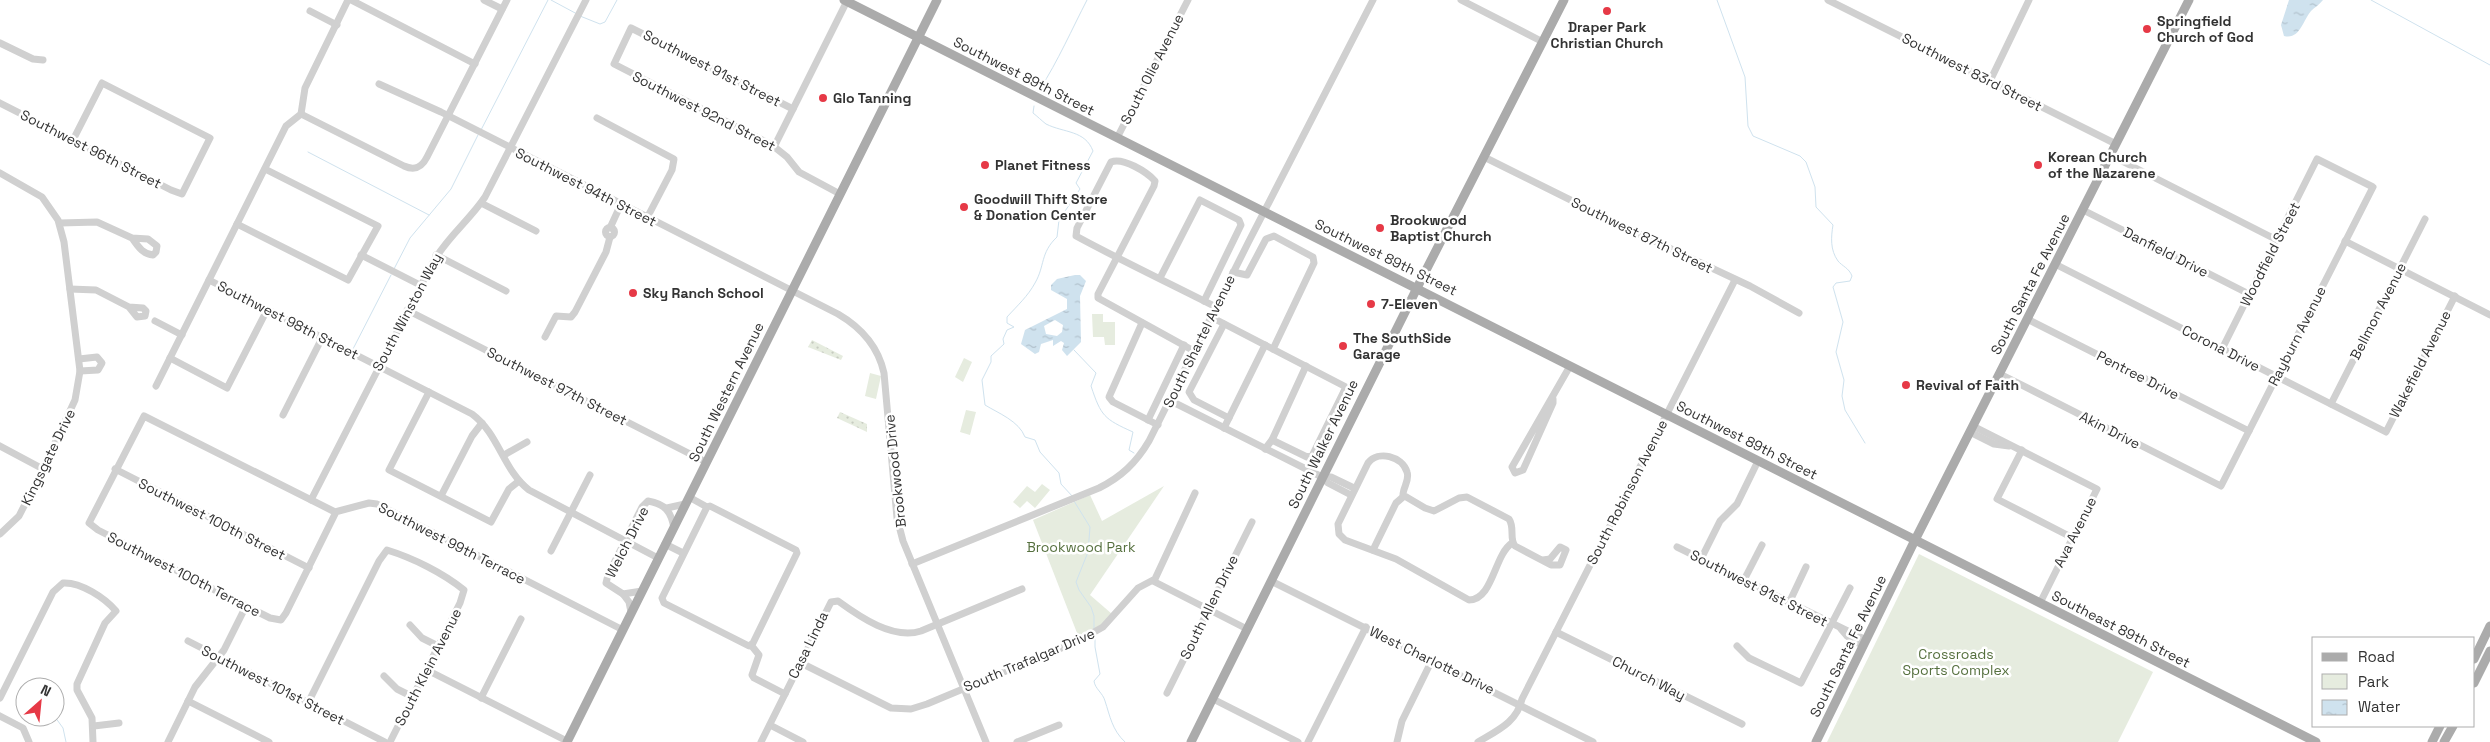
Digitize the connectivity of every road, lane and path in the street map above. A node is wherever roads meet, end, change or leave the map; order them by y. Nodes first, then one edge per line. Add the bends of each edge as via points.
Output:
1 (350, 0) edge
2 (484, 0) edge
3 (507, 0) edge
4 (586, 0) edge
5 (937, 0) edge
6 (1188, 0) edge
7 (1373, 0) edge
8 (1461, 0) edge
9 (1564, 0) edge
10 (1828, 0) edge
11 (2029, 0) edge
12 (2189, 0) edge
13 (846, 1) edge
14 (310, 10) dead end
15 (502, 10) junction
16 (337, 24) junction
17 (918, 38) junction
18 (1543, 42) junction
19 (0, 43) edge
20 (43, 60) dead end
21 (475, 64) junction
22 (614, 64) joint
23 (1990, 81) junction
24 (379, 84) dead end
25 (0, 103) edge
26 (793, 109) junction
27 (301, 114) junction
28 (448, 116) junction
29 (597, 118) dead end
30 (1117, 138) junction
31 (72, 140) junction
32 (2116, 144) junction
33 (774, 147) junction
34 (510, 148) junction
35 (2110, 155) junction
36 (1484, 157) junction
37 (265, 169) junction
38 (0, 173) edge
39 (2372, 187) joint
40 (840, 194) junction
41 (481, 203) junction
42 (621, 204) junction
43 (2083, 210) junction
44 (1264, 212) junction
45 (647, 218) junction
46 (2425, 219) dead end
47 (60, 223) junction
48 (237, 224) junction
49 (536, 231) dead end
50 (132, 238) dead end
51 (2277, 240) junction
52 (2345, 241) junction
53 (361, 255) junction
54 (436, 255) junction
55 (1118, 256) junction
56 (2055, 264) junction
57 (2400, 269) junction
58 (1233, 272) junction
59 (1160, 278) junction
60 (209, 280) junction
61 (1734, 280) junction
62 (420, 285) junction
63 (1417, 288) junction
64 (70, 290) junction
65 (506, 291) dead end
66 (792, 291) junction
67 (2249, 294) junction
68 (2454, 296) junction
69 (1204, 301) junction
70 (129, 307) dead end
71 (1216, 307) junction
72 (266, 310) junction
73 (407, 310) junction
74 (1800, 313) dead end
75 (2490, 315) edge
76 (1211, 317) junction
77 (2027, 319) junction
78 (155, 321) dead end
79 (1142, 323) junction
80 (1224, 324) junction
81 (182, 334) junction
82 (545, 337) dead end
83 (322, 338) junction
84 (1184, 345) junction
85 (1265, 345) junction
86 (1273, 349) junction
87 (2222, 349) junction
88 (1194, 350) junction
89 (170, 358) junction
90 (79, 359) junction
91 (379, 366) junction
92 (1306, 366) junction
93 (1570, 366) junction
94 (80, 372) junction
95 (2000, 374) junction
96 (2276, 376) junction
97 (156, 386) dead end
98 (429, 392) junction
99 (1170, 400) junction
100 (2331, 404) junction
101 (283, 415) dead end
102 (1666, 415) junction
103 (1229, 418) junction
104 (1148, 420) junction
105 (1542, 420) junction
106 (482, 423) junction
107 (1158, 425) junction
108 (1224, 428) junction
109 (1972, 429) junction
110 (2249, 431) junction
111 (2386, 432) joint
112 (1272, 440) junction
113 (527, 442) dead end
114 (0, 446) edge
115 (1265, 449) junction
116 (2022, 450) junction
117 (504, 455) junction
118 (1758, 461) junction
119 (706, 462) junction
120 (43, 469) junction
121 (115, 469) junction
122 (590, 475) dead end
123 (1322, 477) junction
124 (519, 480) junction
125 (2221, 486) joint
126 (1353, 491) junction
127 (1195, 493) dead end
128 (441, 496) junction
129 (1403, 496) junction
130 (311, 500) junction
131 (687, 501) junction
132 (707, 507) junction
133 (666, 508) junction
134 (336, 512) junction
135 (571, 513) junction
136 (1252, 522) dead end
137 (674, 528) junction
138 (0, 534) edge
139 (2073, 538) junction
140 (1915, 540) junction
141 (625, 541) junction
142 (1512, 543) junction
143 (665, 544) junction
144 (1762, 545) dead end
145 (1677, 547) dead end
146 (1373, 550) junction
147 (551, 551) dead end
148 (683, 553) junction
149 (658, 558) junction
150 (1701, 559) junction
151 (1544, 560) dead end
152 (912, 564) junction
153 (1806, 567) dead end
154 (309, 568) junction
155 (1744, 580) junction
156 (1153, 581) junction
157 (1271, 581) junction
158 (1850, 588) dead end
159 (1022, 589) dead end
160 (642, 591) junction
161 (623, 594) junction
162 (1789, 603) junction
163 (2040, 603) junction
164 (246, 606) junction
165 (1208, 609) junction
166 (631, 612) junction
167 (521, 619) dead end
168 (937, 624) junction
169 (1832, 624) junction
170 (410, 625) dead end
171 (2490, 626) edge
172 (1366, 628) junction
173 (1248, 629) junction
174 (623, 630) junction
175 (1556, 632) junction
176 (188, 641) dead end
177 (1864, 643) junction
178 (751, 645) junction
179 (438, 646) junction
180 (1738, 646) dead end
181 (2490, 651) edge
182 (219, 657) junction
183 (2475, 657) edge
184 (1432, 660) junction
185 (801, 663) junction
186 (427, 670) junction
187 (384, 676) dead end
188 (2475, 681) edge
189 (963, 688) junction
190 (1167, 693) dead end
191 (785, 694) junction
192 (413, 697) junction
193 (0, 698) edge
194 (481, 698) junction
195 (1212, 699) junction
196 (188, 700) junction
197 (308, 702) junction
198 (1521, 704) junction
199 (0, 716) edge
200 (119, 723) dead end
201 (1059, 724) dead end
202 (1742, 724) dead end
203 (770, 725) junction
204 (94, 726) junction
205 (2440, 727) edge
206 (2452, 727) edge
207 (29, 742) edge
208 (94, 742) edge
209 (168, 742) edge
210 (270, 742) edge
211 (385, 742) edge
212 (390, 742) edge
213 (567, 742) edge
214 (761, 742) edge
215 (803, 742) edge
216 (986, 742) edge
217 (1017, 742) edge
218 (1191, 742) edge
219 (1298, 742) edge
220 (1308, 742) edge
221 (1397, 742) edge
222 (1478, 742) edge
223 (1593, 742) edge
224 (1816, 742) edge
225 (2316, 742) edge
226 (2432, 742) edge
227 (2444, 742) edge

1 - 16 street
1 - 21 street
2 - 15 street
3 - 15 street
4 - 34 street, South Winston Way
5 - 17 main road, South Western Avenue
6 - 30 street, South Olie Avenue
7 - 44 street, South Shartel Avenue
8 - 18 street
9 - 18 main road, South Walker Avenue
10 - 23 street, Southwest 83rd Street
11 - 23 street
12 - 32 main road, South Santa Fe Avenue
13 - 17 main road, Southwest 89th Street
13 - 26 street
14 - 16 street
15 - 21 street
16 - 27 street via 305,88
17 - 30 main road, Southwest 89th Street
17 - 40 main road, South Western Avenue
18 - 36 main road, South Walker Avenue
19 - 20 street
21 - 28 street
22 - 26 street, Southwest 91st Street via 631,28
22 - 33 street, Southwest 92nd Street
23 - 32 street, Southwest 83rd Street
24 - 28 street, Southwest 94th Street
25 - 31 street, Southwest 96th Street
26 - 33 street
27 - 28 street via 412,168 419,167 428,157
27 - 37 street via 286,126
28 - 34 street, Southwest 94th Street
29 - 45 street via 674,159 672,170
30 - 44 main road, Southwest 89th Street
31 - 31 street, Southwest 96th Street via 102,84 210,138 182,194
32 - 35 main road, South Santa Fe Avenue
33 - 40 street, Southwest 92nd Street via 787,156 799,172
34 - 41 street, South Winston Way
34 - 42 street, Southwest 94th Street
35 - 43 main road, South Santa Fe Avenue
35 - 51 street
36 - 61 street, Southwest 87th Street
36 - 63 main road, South Walker Avenue
37 - 48 street
37 - 53 street via 378,226
38 - 47 street via 42,197
39 - 51 street, Woodfield Street via 2318,159
39 - 52 street, Rayburn Avenue
40 - 66 main road, South Western Avenue
41 - 49 street
41 - 54 street, South Winston Way
42 - 45 street, Southwest 94th Street
42 - 82 street via 605,232 610,237 606,252 575,312 571,317 556,316
43 - 56 main road, South Santa Fe Avenue
43 - 67 street, Danfield Drive
44 - 58 street, South Shartel Avenue
44 - 63 main road, Southwest 89th Street
45 - 66 street, Southwest 94th Street
46 - 57 street, Bellmon Avenue
47 - 50 street via 97,222
47 - 64 street, Kingsgate Drive
48 - 53 street via 348,280
48 - 60 street
51 - 67 street, Woodfield Street
52 - 57 street
52 - 96 street, Rayburn Avenue
53 - 62 street
54 - 62 street, South Winston Way
54 - 65 street
55 - 55 street via 1076,234 1111,162 1115,160 1155,181
55 - 59 street
55 - 79 street via 1098,298
56 - 77 main road, South Santa Fe Avenue
56 - 87 street, Corona Drive
57 - 68 street
57 - 100 street, Bellmon Avenue
58 - 71 street, South Shartel Avenue
58 - 86 street via 1247,275 1268,237 1274,236 1313,257 1314,264
59 - 69 street
59 - 69 street via 1200,200 1240,220 1241,225
60 - 72 street, Southwest 98th Street
60 - 81 street
61 - 74 street, Southwest 87th Street
61 - 102 street, South Robinson Avenue
62 - 73 street, South Winston Way
63 - 93 main road, Southwest 89th Street
63 - 123 main road, South Walker Avenue
64 - 70 street via 96,290
64 - 90 street, Kingsgate Drive
66 - 119 main road, South Western Avenue
66 - 152 street, Brookwood Drive via 852,323 867,336 879,356 886,384 897,518
67 - 87 street, Woodfield Street
68 - 75 street
68 - 111 street, Wakefield Avenue
69 - 71 street
71 - 76 street, South Shartel Avenue
72 - 83 street, Southwest 98th Street
72 - 89 street via 227,388
73 - 91 street, South Winston Way
73 - 119 street, Southwest 97th Street
76 - 80 street
76 - 88 street, South Shartel Avenue
77 - 95 main road, South Santa Fe Avenue
77 - 110 street, Pentree Drive
78 - 81 street
79 - 84 street
79 - 104 street via 1109,397
80 - 85 street
80 - 103 street via 1189,392 1194,400
81 - 89 street
83 - 91 street, Southwest 98th Street
83 - 101 street
84 - 88 street
84 - 104 street
85 - 86 street
85 - 103 street
86 - 92 street
87 - 96 street, Corona Drive
88 - 99 street, South Shartel Avenue
89 - 97 street
90 - 94 street, Kingsgate Drive
90 - 94 street via 97,357 102,363 98,370
91 - 98 street, Southwest 98th Street
91 - 130 street, South Winston Way
92 - 112 street
92 - 112 street via 1346,387 1314,455 1307,457
93 - 102 main road, Southwest 89th Street
93 - 105 street
94 - 120 street, Kingsgate Drive via 76,400
95 - 109 main road, South Santa Fe Avenue
95 - 125 street, Akin Drive
96 - 100 street, Corona Drive
96 - 110 street, Rayburn Avenue
98 - 106 street, Southwest 98th Street via 472,414
98 - 128 street via 389,470
99 - 107 street, South Shartel Avenue
99 - 108 street
100 - 111 street, Corona Drive
102 - 118 main road, Southwest 89th Street
102 - 175 street, South Robinson Avenue
103 - 108 street
104 - 107 street
105 - 105 street via 1512,467 1515,473 1523,470
106 - 117 street, Southwest 98th Street
106 - 128 street
107 - 152 street, South Shartel Avenue via 1143,452 1128,470 1111,482
108 - 115 street
109 - 116 street via 1994,444
109 - 140 main road, South Santa Fe Avenue
110 - 125 street, Rayburn Avenue
112 - 115 street
113 - 117 street
114 - 120 street
115 - 123 street
116 - 139 street, Ava Avenue via 2097,488
116 - 139 street via 1997,499
117 - 124 street, Southwest 98th Street
118 - 140 main road, Southwest 89th Street
118 - 150 street via 1737,504 1721,518
119 - 131 main road, South Western Avenue
120 - 138 street, Kingsgate Drive via 19,516
121 - 130 street via 144,416
121 - 154 street, Southwest 100th Street
121 - 164 street, Southwest 100th Terrace via 89,524
122 - 135 street
123 - 126 street via 1332,477
123 - 157 main road, South Walker Avenue
124 - 128 street via 509,489 492,522
124 - 135 street, Southwest 98th Street via 534,494
126 - 129 street via 1368,463 1377,455 1388,456 1405,466 1408,475
126 - 146 street via 1338,521 1339,534 1345,540
127 - 156 street
129 - 142 street via 1434,511 1459,498 1470,498 1508,519 1513,527
129 - 146 street via 1396,503
130 - 134 street
131 - 132 street
131 - 133 street, Welch Drive
131 - 137 main road, South Western Avenue
132 - 148 street
132 - 178 street via 797,552
133 - 137 street, Welch Drive via 672,516
133 - 141 street, Welch Drive via 648,501
134 - 154 street
134 - 174 street, Southwest 99th Terrace via 366,503 377,504
135 - 141 street, Southwest 98th Street
135 - 147 street
136 - 165 street, South Allen Drive
137 - 143 main road, South Western Avenue
139 - 163 street, Ava Avenue
140 - 163 main road, Southeast 89th Street
140 - 177 main road, South Santa Fe Avenue
141 - 149 street, Southwest 98th Street
141 - 161 street, Welch Drive via 606,583
142 - 146 street via 1504,551 1484,592 1474,600 1462,597
142 - 151 street
143 - 148 street
143 - 149 main road, South Western Avenue
144 - 155 street
145 - 150 street, Southwest 91st Street
148 - 178 street via 663,593 664,603 741,643
149 - 160 main road, South Western Avenue
150 - 155 street, Southwest 91st Street
152 - 168 street, Brookwood Drive
153 - 162 street
154 - 164 street, Southwest 100th Terrace via 281,620
155 - 162 street, Southwest 91st Street
156 - 165 street
156 - 189 street, South Trafalgar Drive via 1138,588 1103,627 1090,636
157 - 172 street, West Charlotte Drive
157 - 173 main road, South Walker Avenue
158 - 169 street
159 - 168 street, Casa Linda
160 - 161 street, Welch Drive
160 - 166 main road, South Western Avenue
161 - 166 street, Welch Drive
162 - 169 street, Southwest 91st Street
163 - 225 main road, Southeast 89th Street
164 - 182 street
165 - 173 street
165 - 190 street, South Allen Drive
166 - 174 main road, South Western Avenue
167 - 194 street
168 - 185 street, Casa Linda via 916,633 899,634 833,601 827,605
168 - 189 street, Brookwood Drive
169 - 177 street, Southwest 91st Street via 1847,636
169 - 180 street via 1801,683 1750,658
170 - 179 street via 422,638
171 - 183 main road
172 - 184 street, West Charlotte Drive
172 - 220 street
173 - 195 main road, South Walker Avenue
174 - 213 main road, South Western Avenue
175 - 198 street, South Robinson Avenue
175 - 202 street, Church Way
176 - 182 street, Southwest 101st Street
177 - 224 main road, South Santa Fe Avenue
178 - 191 street via 759,655 752,675 754,678
179 - 186 street, South Klein Avenue
179 - 197 street, South Klein Avenue via 464,590 453,581 387,550
181 - 188 main road
182 - 196 street
182 - 197 street, Southwest 101st Street
184 - 198 street, West Charlotte Drive
184 - 221 street via 1402,721
185 - 189 street, South Trafalgar Drive via 896,709 918,707
185 - 191 street, Casa Linda
186 - 192 street, South Klein Avenue
186 - 194 street
187 - 192 street via 397,689
189 - 216 street, Brookwood Drive
191 - 203 street, Casa Linda
192 - 212 street, South Klein Avenue
193 - 204 street via 53,592 63,583 74,584 107,601 116,611 105,623 77,681 77,690
194 - 213 street
195 - 218 main road, South Walker Avenue
195 - 219 street
196 - 209 street
196 - 210 street
197 - 211 street, Southwest 101st Street
198 - 222 street, South Robinson Avenue via 1512,719
198 - 223 street, West Charlotte Drive
199 - 207 street via 22,728
200 - 204 street
201 - 217 street
203 - 214 street, Casa Linda
203 - 215 street
204 - 208 street
205 - 226 main road
206 - 227 main road

